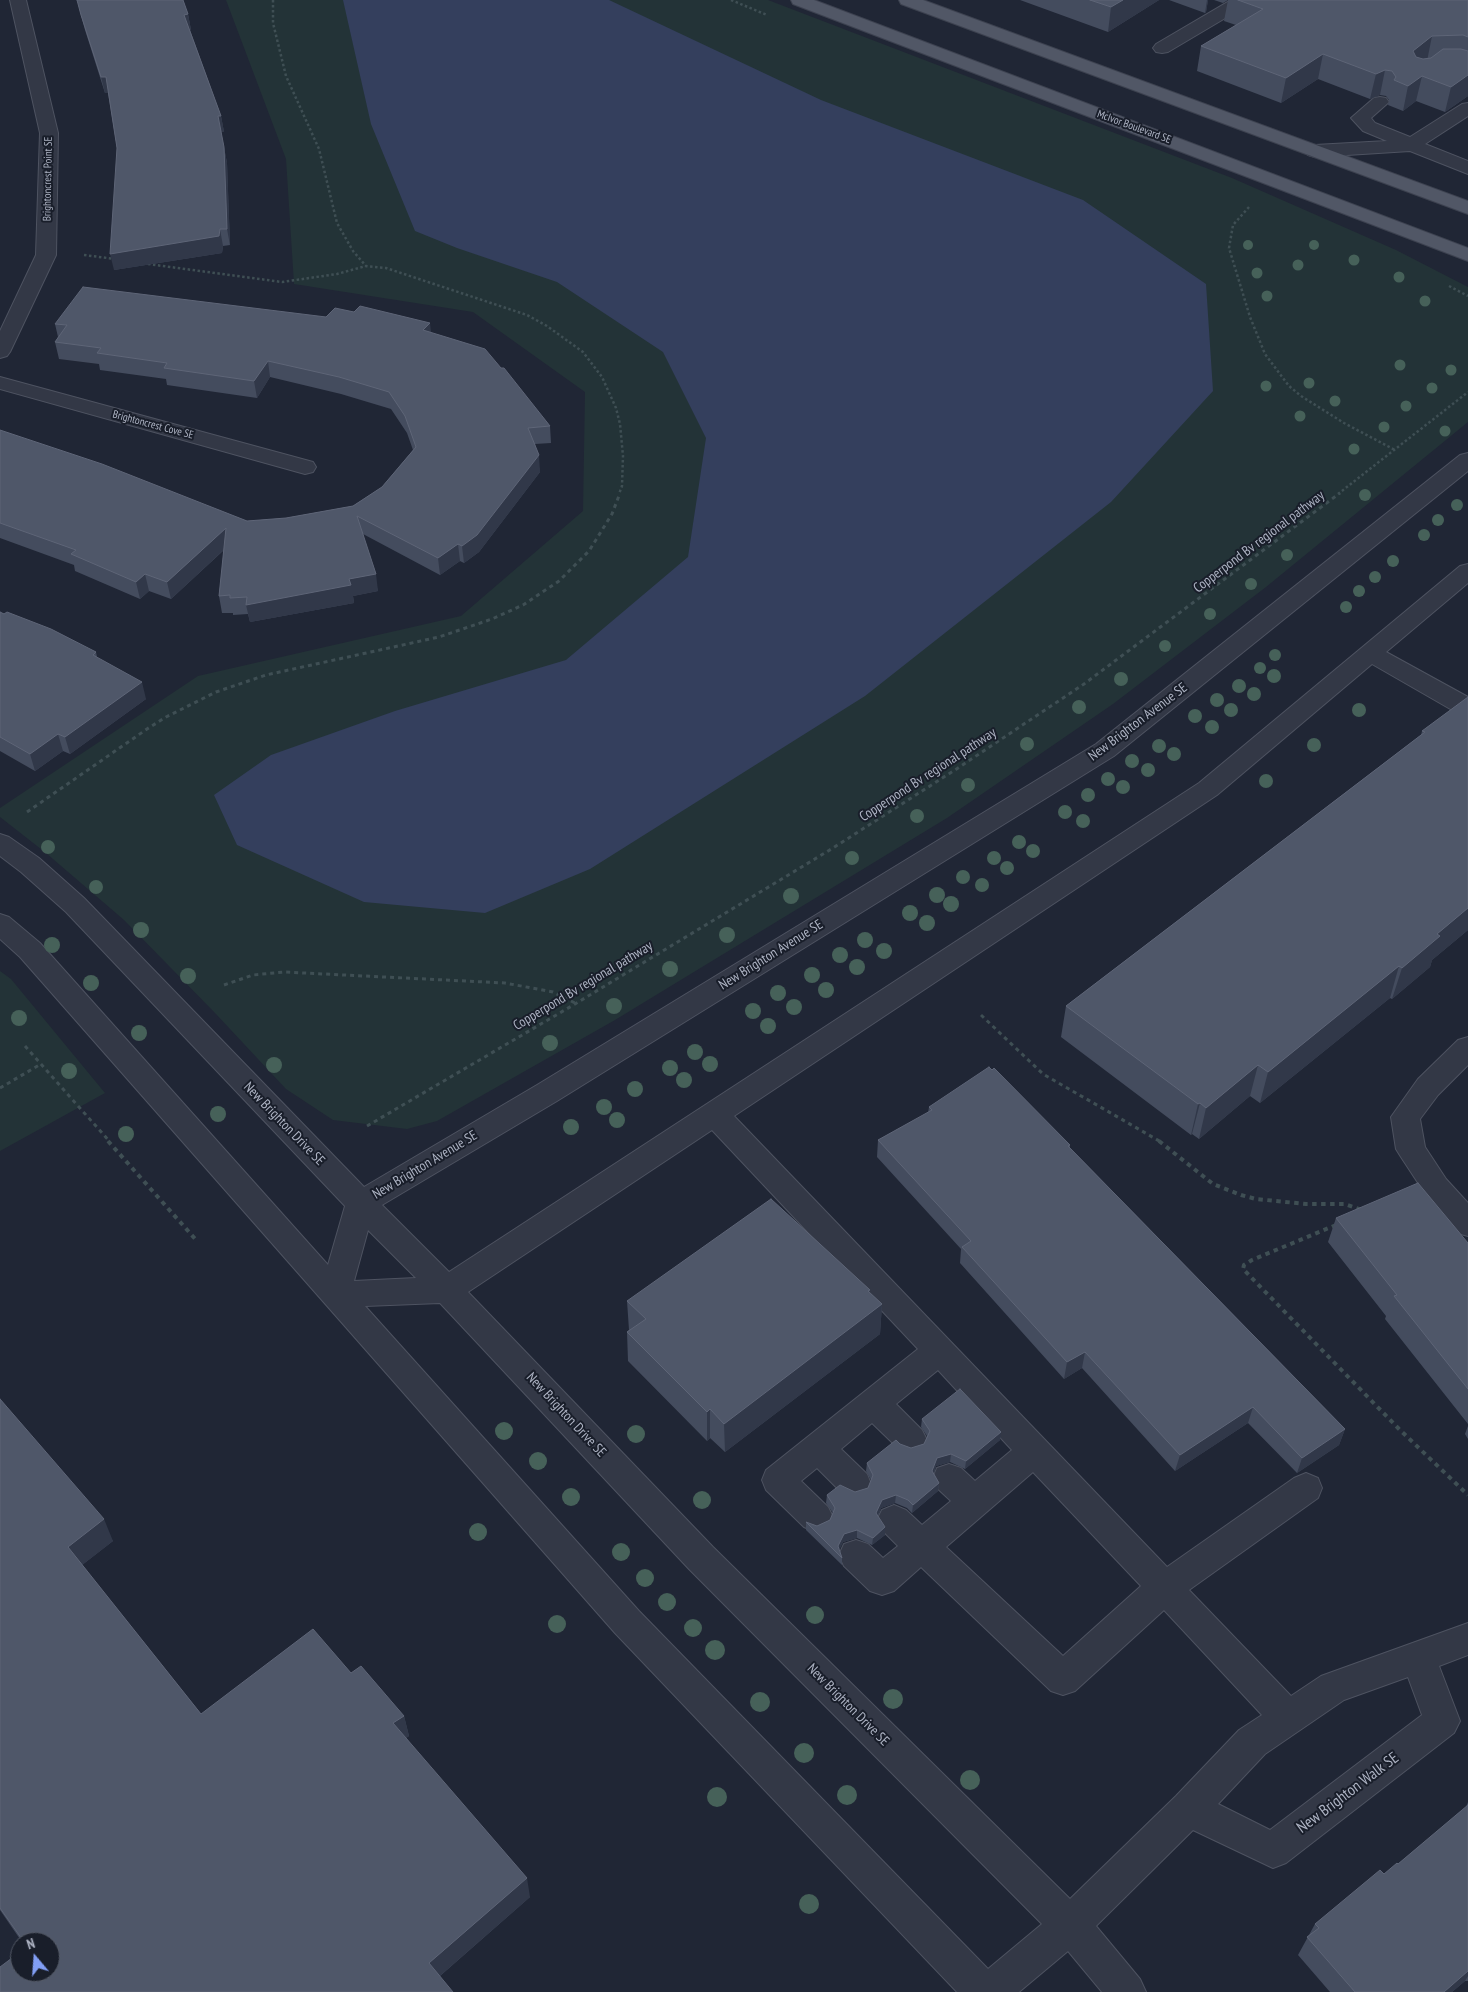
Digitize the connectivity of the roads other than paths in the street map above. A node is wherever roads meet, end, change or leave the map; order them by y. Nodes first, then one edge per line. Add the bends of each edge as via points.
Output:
1 (18, 0) edge
2 (799, 0) edge
3 (907, 0) edge
4 (1243, 0) edge
5 (1162, 48) dead end
6 (1380, 102) edge
7 (1468, 108) edge
8 (1411, 145) junction
9 (1315, 151) junction
10 (1467, 167) edge
11 (1468, 208) edge
12 (1431, 241) junction
13 (1468, 255) edge
14 (1468, 265) edge
15 (0, 352) edge
16 (0, 384) edge
17 (1468, 460) edge
18 (305, 467) dead end
19 (1468, 571) edge
20 (1370, 653) junction
21 (1468, 708) edge
22 (0, 843) edge
23 (0, 924) edge
24 (1468, 1048) edge
25 (714, 1114) junction
26 (361, 1203) junction
27 (1468, 1224) edge
28 (447, 1290) junction
29 (335, 1294) junction
30 (939, 1352) junction
31 (874, 1404) junction
32 (911, 1440) dead end
33 (818, 1448) junction
34 (1034, 1451) junction
35 (949, 1478) dead end
36 (855, 1484) dead end
37 (1306, 1488) dead end
38 (974, 1502) junction
39 (816, 1517) dead end
40 (894, 1520) dead end
41 (921, 1546) junction
42 (856, 1555) dead end
43 (1164, 1588) junction
44 (1468, 1638) edge
45 (1418, 1656) junction
46 (1288, 1718) junction
47 (1189, 1809) junction
48 (1070, 1925) junction
49 (983, 1992) edge
50 (990, 1992) edge
51 (1127, 1992) edge

1 - 15 street, Brightoncrest Point SE via 49,133 46,255
2 - 12 main road, McIvor Boulevard SE
3 - 9 main road
4 - 5 street via 1216,8
6 - 8 street via 1360,118 1369,127
7 - 8 street
8 - 9 street
8 - 10 street
9 - 11 main road
12 - 13 main road, McIvor Boulevard SE
12 - 14 main road
16 - 18 street, Brightoncrest Cove SE
17 - 26 street, New Brighton Avenue SE via 1105,750
19 - 20 street
20 - 21 street
20 - 25 street via 1208,789
22 - 26 street, New Brighton Drive SE via 75,905
23 - 29 street via 30,950
24 - 27 street via 1428,1087 1405,1117 1411,1149 1436,1187
25 - 28 street
25 - 30 street
26 - 28 street, New Brighton Drive SE
26 - 29 street, New Brighton Avenue SE
28 - 29 street
28 - 48 street, New Brighton Drive SE via 701,1558
29 - 49 street via 627,1622
30 - 31 street
30 - 34 street
31 - 32 street
31 - 33 street
33 - 36 street
33 - 39 street via 778,1480
34 - 38 street
34 - 43 street
35 - 38 street
37 - 43 street
38 - 41 street
40 - 41 street
41 - 42 street via 882,1580
41 - 43 street via 1063,1678
43 - 46 street
44 - 45 street
45 - 46 street via 1333,1688
45 - 47 street, New Brighton Walk SE via 1442,1721 1273,1850
46 - 47 street via 1252,1742
47 - 48 street
48 - 50 street
48 - 51 street, New Brighton Drive SE

